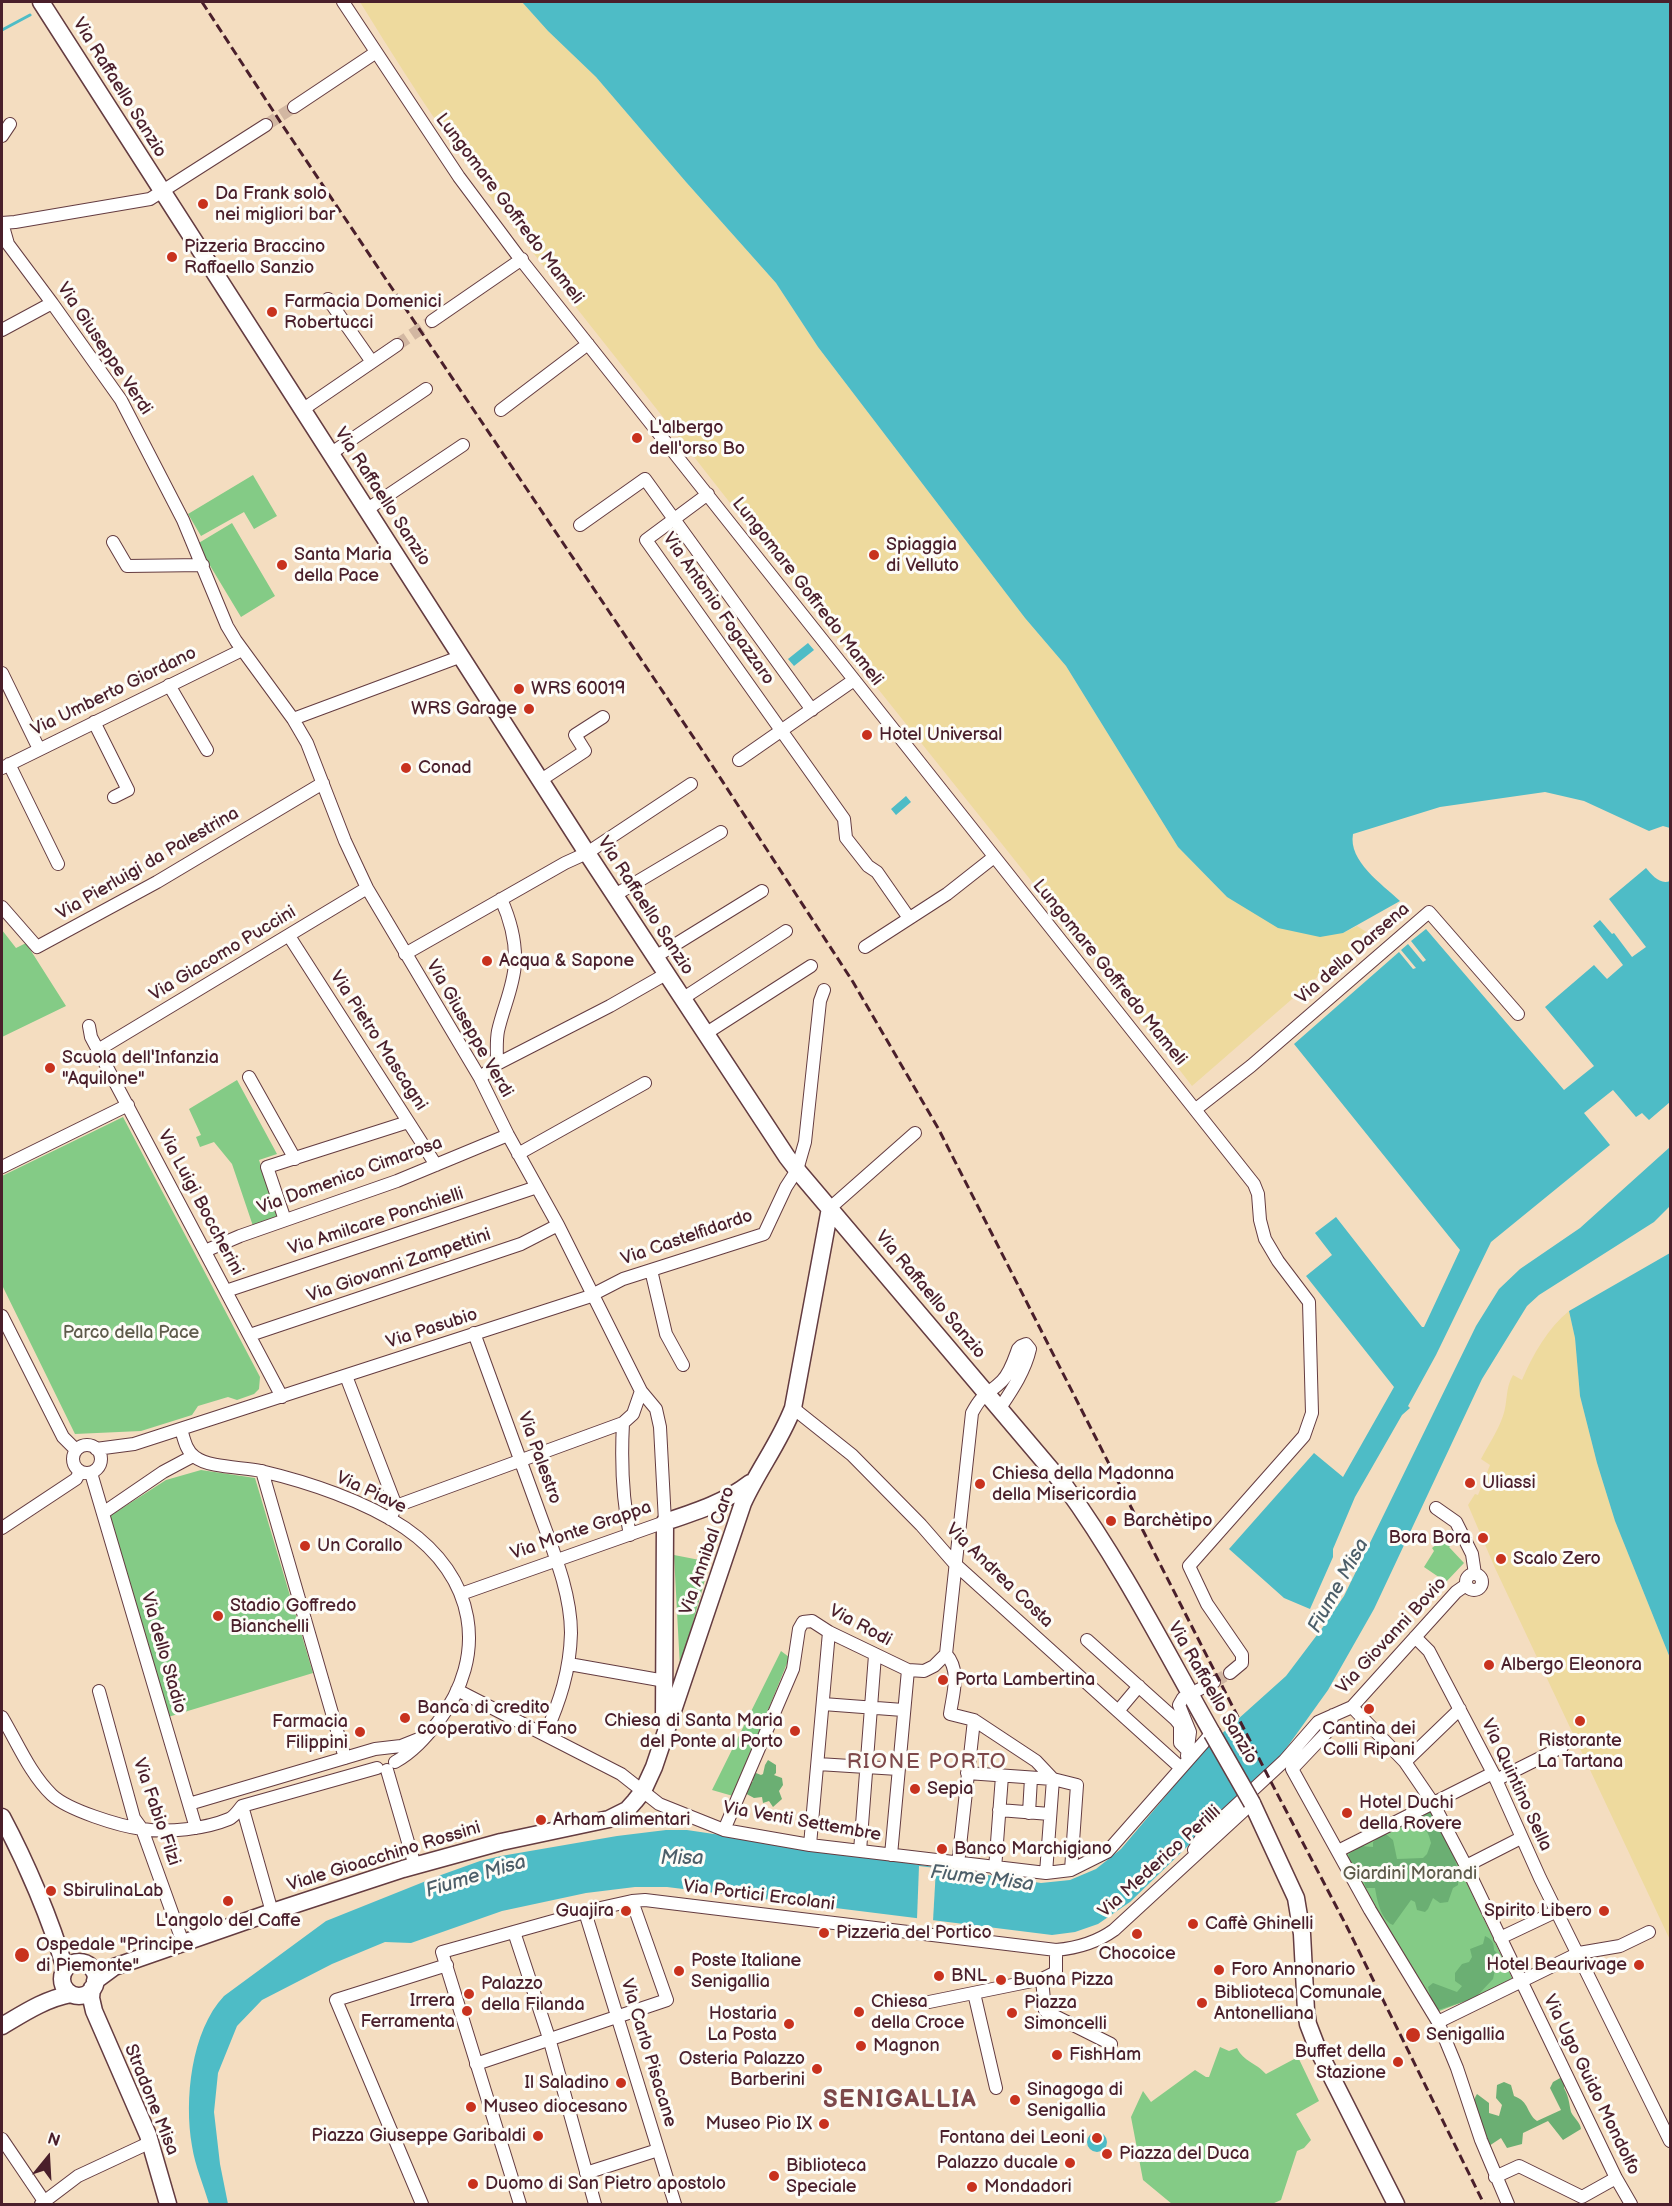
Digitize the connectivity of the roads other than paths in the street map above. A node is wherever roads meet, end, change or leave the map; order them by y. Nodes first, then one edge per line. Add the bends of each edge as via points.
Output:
1 (41, 2) edge
2 (343, 2) edge
3 (375, 53) junction
4 (294, 107) tunnel mouth
5 (10, 124) dead end
6 (266, 125) tunnel mouth
7 (2, 136) edge
8 (162, 192) junction
9 (2, 222) edge
10 (522, 259) junction
11 (328, 299) dead end
12 (52, 303) junction
13 (432, 321) tunnel mouth
14 (2, 330) edge
15 (588, 344) junction
16 (397, 345) tunnel mouth
17 (372, 362) junction
18 (426, 390) dead end
19 (302, 410) junction
20 (501, 410) dead end
21 (463, 445) dead end
22 (330, 454) junction
23 (708, 494) junction
24 (366, 510) junction
25 (675, 519) junction
26 (580, 525) dead end
27 (113, 542) dead end
28 (203, 565) junction
29 (242, 650) junction
30 (462, 656) junction
31 (2, 673) edge
32 (854, 680) junction
33 (169, 685) junction
34 (812, 710) junction
35 (603, 717) dead end
36 (293, 719) junction
37 (94, 722) junction
38 (781, 731) junction
39 (39, 749) junction
40 (207, 750) dead end
41 (739, 760) dead end
42 (5, 766) edge
43 (541, 780) junction
44 (323, 783) junction
45 (691, 783) dead end
46 (114, 796) dead end
47 (721, 832) dead end
48 (587, 853) junction
49 (994, 857) junction
50 (58, 864) dead end
51 (367, 888) junction
52 (762, 891) dead end
53 (615, 895) junction
54 (501, 899) junction
55 (2, 908) edge
56 (909, 918) junction
57 (786, 932) dead end
58 (289, 936) junction
59 (865, 947) dead end
60 (405, 954) junction
61 (655, 957) junction
62 (811, 966) dead end
63 (666, 974) junction
64 (824, 990) dead end
65 (682, 999) junction
66 (1518, 1014) dead end
67 (89, 1026) dead end
68 (705, 1034) junction
69 (98, 1050) junction
70 (497, 1064) junction
71 (249, 1077) dead end
72 (480, 1078) junction
73 (645, 1083) dead end
74 (128, 1105) junction
75 (1196, 1109) junction
76 (408, 1122) junction
77 (915, 1133) dead end
78 (508, 1135) junction
79 (518, 1154) junction
80 (295, 1159) junction
81 (436, 1165) junction
82 (2, 1167) edge
83 (796, 1170) junction
84 (537, 1187) junction
85 (830, 1208) junction
86 (285, 1220) junction
87 (558, 1225) junction
88 (855, 1237) junction
89 (205, 1251) junction
90 (822, 1255) junction
91 (651, 1270) junction
92 (226, 1291) junction
93 (593, 1295) junction
94 (2, 1316) edge
95 (474, 1333) junction
96 (250, 1335) junction
97 (683, 1365) dead end
98 (346, 1376) junction
99 (641, 1391) junction
100 (986, 1392) junction
101 (282, 1397) junction
102 (793, 1408) junction
103 (1000, 1408) junction
104 (623, 1423) junction
105 (181, 1429) junction
106 (134, 1444) junction
107 (96, 1449) junction
108 (76, 1450) junction
109 (193, 1456) junction
110 (520, 1459) junction
111 (100, 1462) junction
112 (262, 1471) junction
113 (86, 1472) junction
114 (753, 1481) junction
115 (714, 1505) junction
116 (396, 1506) junction
117 (1436, 1508) dead end
118 (103, 1513) junction
119 (390, 1519) junction
120 (664, 1522) junction
121 (734, 1527) junction
122 (2, 1528) edge
123 (630, 1535) junction
124 (557, 1560) junction
125 (955, 1564) junction
126 (461, 1594) junction
127 (829, 1632) junction
128 (1415, 1637) junction
129 (1088, 1640) dead end
130 (946, 1654) junction
131 (875, 1655) junction
132 (569, 1664) junction
133 (665, 1664) junction
134 (908, 1670) junction
135 (687, 1671) junction
136 (1230, 1673) tunnel mouth
137 (665, 1681) junction
138 (1214, 1682) tunnel mouth
139 (1139, 1686) junction
140 (458, 1690) junction
141 (1198, 1690) dead end
142 (99, 1691) dead end
143 (1183, 1698) dead end
144 (823, 1704) junction
145 (871, 1707) junction
146 (1352, 1707) junction
147 (1460, 1709) junction
148 (903, 1710) junction
149 (1118, 1711) junction
150 (1333, 1715) junction
151 (2, 1717) edge
152 (974, 1720) junction
153 (430, 1732) junction
154 (1212, 1733) junction
155 (664, 1734) junction
156 (545, 1735) junction
157 (1562, 1748) dead end
158 (384, 1749) junction
159 (345, 1758) junction
160 (1185, 1759) junction
161 (1405, 1762) junction
162 (818, 1764) junction
163 (383, 1766) junction
164 (867, 1767) junction
165 (898, 1769) junction
166 (968, 1773) junction
167 (1002, 1776) junction
168 (1494, 1776) junction
169 (1031, 1778) junction
170 (1053, 1779) junction
171 (643, 1791) junction
172 (1252, 1803) junction
173 (1433, 1803) junction
174 (189, 1804) junction
175 (242, 1806) junction
176 (999, 1810) junction
177 (1029, 1813) junction
178 (1050, 1814) junction
179 (2, 1817) edge
180 (196, 1828) junction
181 (142, 1829) junction
182 (724, 1830) junction
183 (1521, 1838) junction
184 (810, 1845) junction
185 (861, 1851) junction
186 (1338, 1851) junction
187 (891, 1855) junction
188 (1190, 1860) junction
189 (958, 1864) junction
190 (415, 1866) junction
191 (1466, 1866) junction
192 (995, 1869) junction
193 (1071, 1870) junction
194 (1046, 1874) junction
195 (632, 1900) junction
196 (1557, 1911) junction
197 (272, 1912) junction
198 (585, 1912) junction
199 (51, 1927) junction
200 (514, 1932) junction
201 (1649, 1932) dead end
202 (1500, 1938) junction
203 (183, 1942) junction
204 (1056, 1950) junction
205 (1578, 1953) junction
206 (131, 1961) junction
207 (85, 1964) junction
208 (447, 1965) junction
209 (63, 1974) junction
210 (1042, 1979) junction
211 (1520, 1981) junction
212 (84, 1990) junction
213 (974, 1993) junction
214 (929, 2002) dead end
215 (41, 2003) junction
216 (618, 2015) junction
217 (1438, 2022) junction
218 (2, 2026) edge
219 (549, 2038) junction
220 (1111, 2044) dead end
221 (476, 2064) junction
222 (996, 2088) dead end
223 (2, 2139) edge
224 (1671, 2141) edge
225 (151, 2142) junction
226 (658, 2150) junction
227 (586, 2173) junction
228 (1496, 2177) junction
229 (1616, 2178) junction
230 (671, 2203) edge
231 (44, 2204) edge
232 (168, 2205) edge
233 (423, 2205) edge
234 (520, 2205) edge
235 (595, 2205) edge
236 (1396, 2205) edge
237 (1508, 2205) edge
238 (1631, 2205) edge

1 - 8 main road, Via Raffaello Sanzio
2 - 3 street, Lungomare Goffredo Mameli
3 - 4 street
3 - 10 street, Lungomare Goffredo Mameli via 459,177
5 - 7 street
6 - 8 street
8 - 9 street via 150,199
8 - 19 main road, Via Raffaello Sanzio
9 - 12 street, Via Giuseppe Verdi via 8,244
10 - 13 street
10 - 15 street, Lungomare Goffredo Mameli
11 - 17 street
12 - 14 street
12 - 28 street, Via Giuseppe Verdi via 121,400
15 - 20 street
15 - 23 street, Lungomare Goffredo Mameli
16 - 17 street
17 - 19 street
18 - 22 street
19 - 22 main road, Via Raffaello Sanzio
21 - 24 street
22 - 24 main road, Via Raffaello Sanzio
23 - 25 street, Via Antonio Fogazzaro
23 - 32 street, Lungomare Goffredo Mameli
24 - 30 main road, Via Raffaello Sanzio
25 - 26 street via 645,479
25 - 34 street
25 - 38 street, Via Antonio Fogazzaro via 646,540
27 - 28 street via 127,566
28 - 29 street, Via Giuseppe Verdi via 227,626
29 - 33 street, Via Umberto Giordano
29 - 36 street, Via Giuseppe Verdi
30 - 36 street
30 - 43 main road, Via Raffaello Sanzio
31 - 39 street
32 - 34 street
32 - 49 street, Lungomare Goffredo Mameli
33 - 37 street, Via Umberto Giordano
33 - 40 street
34 - 38 street
35 - 43 street via 575,735 585,751
36 - 44 street, Via Giuseppe Verdi
37 - 39 street, Via Umberto Giordano
37 - 46 street via 128,790
38 - 41 street
38 - 56 street via 844,819 846,838
39 - 42 street, Via Umberto Giordano
42 - 50 street
43 - 48 main road, Via Raffaello Sanzio
44 - 51 street, Via Giuseppe Verdi
44 - 55 street, Via Pierluigi da Palestrina via 157,882 37,947
45 - 48 street
47 - 53 street
48 - 53 main road, Via Raffaello Sanzio
48 - 54 street
49 - 56 street via 963,883
49 - 75 street, Lungomare Goffredo Mameli
51 - 58 street, Via Giacomo Puccini
51 - 60 street, Via Giuseppe Verdi
52 - 61 street
53 - 61 main road, Via Raffaello Sanzio
54 - 60 street
54 - 70 street via 513,936 515,963 498,1032
56 - 59 street
57 - 65 street
58 - 69 street, Via Giacomo Puccini
58 - 76 street, Via Pietro Mascagni
60 - 72 street, Via Giuseppe Verdi
61 - 63 main road, Via Raffaello Sanzio
62 - 68 street
63 - 65 main road, Via Raffaello Sanzio
63 - 70 street
64 - 83 street, Via Castelfidardo via 805,1142
65 - 68 main road, Via Raffaello Sanzio
66 - 75 street, Via della Darsena via 1429,912
67 - 69 street, Via Luigi Boccherini
68 - 83 main road, Via Raffaello Sanzio
69 - 74 street, Via Luigi Boccherini
70 - 72 street
71 - 80 street
72 - 78 street, Via Giuseppe Verdi
73 - 79 street
74 - 82 street
74 - 89 street, Via Luigi Boccherini
75 - 136 street, Lungomare Goffredo Mameli via 1254,1184 1265,1239 1310,1302 1312,1413 1307,1431 1188,1566 1207,1604 1242,1655 1242,1663
76 - 80 street
76 - 81 street, Via Pietro Mascagni
77 - 85 street
78 - 79 street, Via Giuseppe Verdi
78 - 81 street, Via Domenico Cimarosa
79 - 84 street, Via Giuseppe Verdi
80 - 86 street via 267,1167
81 - 86 street, Via Domenico Cimarosa
83 - 85 main road, Via Raffaello Sanzio
83 - 91 street, Via Castelfidardo via 764,1234
84 - 87 street, Via Giuseppe Verdi
84 - 92 street, Via Amilcare Ponchielli
85 - 88 main road, Via Raffaello Sanzio
85 - 90 main road, Via Annibal Caro
86 - 89 street, Via Domenico Cimarosa
87 - 93 street, Via Giuseppe Verdi
87 - 96 street, Via Giovanni Zampettini via 521,1244
88 - 90 main road via 838,1239
88 - 100 main road, Via Raffaello Sanzio
89 - 92 street, Via Luigi Boccherini
90 - 102 main road, Via Annibal Caro
91 - 93 street, Via Castelfidardo via 622,1279
91 - 97 street via 666,1334
92 - 96 street, Via Luigi Boccherini
93 - 95 street, Via Pasubio
93 - 99 street, Via Giuseppe Verdi
94 - 108 street via 63,1437
95 - 98 street, Via Pasubio
95 - 110 street, Via Palestro
96 - 101 street, Via Luigi Boccherini
98 - 101 street, Via Pasubio
98 - 116 street
99 - 104 street via 633,1414
99 - 120 street, Via Giuseppe Verdi via 656,1409 660,1427
100 - 103 main road, Via Raffaello Sanzio
100 - 103 street via 1003,1380 1021,1346 1029,1346 1019,1378
100 - 125 street via 972,1413
101 - 105 street, Via Pasubio
102 - 114 main road, Via Annibal Caro
102 - 125 street, Via Andrea Costa via 852,1455
103 - 154 main road, Via Raffaello Sanzio via 1089,1519
104 - 110 street
104 - 123 street via 624,1507
105 - 106 street, Via Pasubio
105 - 109 street
106 - 107 street
106 - 111 street
107 - 108 street via 88,1446
107 - 111 street
108 - 113 street via 73,1462
109 - 112 street, Via Piave via 203,1462
109 - 118 street
110 - 116 street
110 - 124 street, Via Palestro
111 - 113 street via 95,1470
112 - 119 street, Via Piave via 316,1488
112 - 159 street
113 - 118 street, Via dello Stadio
113 - 122 street
114 - 115 main road, Via Monte Grappa
114 - 121 main road, Via Annibal Caro
115 - 120 main road, Via Monte Grappa
115 - 121 main road via 731,1517
116 - 119 street
117 - 128 street, Via Giovanni Bovio via 1456,1522 1472,1554 1474,1574 1467,1577 1466,1585
118 - 174 street, Via dello Stadio
119 - 126 street, Via Piave via 430,1550
120 - 123 street, Via Monte Grappa
120 - 133 main road
121 - 135 main road, Via Annibal Caro
123 - 124 street, Via Monte Grappa
124 - 126 street, Via Monte Grappa
124 - 132 street, Via Palestro via 568,1604
125 - 130 street
125 - 149 street, Via Andrea Costa
126 - 140 street, Via Piave via 469,1618 469,1647
127 - 131 street, Via Rodi
127 - 144 street
127 - 182 street, Via Rodi via 812,1621 803,1622 799,1629 793,1670
128 - 146 street, Via Giovanni Bovio
128 - 147 street, Via Quintino Sella via 1429,1651
129 - 139 street
130 - 134 street via 924,1671
130 - 152 street via 956,1670 950,1714
131 - 134 street, Via Rodi
131 - 145 street
132 - 137 street
132 - 156 street, Via Palestro via 562,1696
133 - 135 main road via 675,1678
133 - 137 main road
134 - 148 street
135 - 155 main road, Via Annibal Caro
137 - 155 main road
138 - 141 street
139 - 149 street
139 - 160 street via 1176,1719
140 - 153 street, Via Piave
140 - 156 street, Via Venti Settembre
142 - 181 street, Via Fabio Filzi via 134,1818
143 - 160 street via 1179,1705 1190,1732
144 - 145 street
144 - 162 street
145 - 148 street
145 - 164 street
146 - 150 street, Via Giovanni Bovio
146 - 161 street, Via Ugo Guido Mondolfo
147 - 161 street
147 - 168 street, Via Quintino Sella
148 - 165 street
149 - 160 street, Via Andrea Costa
150 - 186 street via 1328,1731 1292,1769
150 - 188 street, Via Giovanni Bovio via 1318,1722 1284,1761 1202,1837
151 - 181 street via 53,1796 69,1807
152 - 166 street
152 - 170 street via 1035,1761
153 - 158 street, Via Piave via 415,1741
153 - 163 street, Via Piave via 417,1746
154 - 160 street, Via Venti Settembre
154 - 172 main road, Via Raffaello Sanzio, bridge
155 - 171 main road, Via Annibal Caro
156 - 171 street, Via Venti Settembre via 621,1774
157 - 168 street
158 - 159 street
158 - 163 street via 374,1756
158 - 163 street via 395,1755
159 - 163 street
159 - 174 street
160 - 193 street, Via Venti Settembre via 1107,1852
161 - 173 street, Via Ugo Guido Mondolfo
162 - 164 street
162 - 184 street
163 - 175 street
163 - 190 street
164 - 165 street
164 - 185 street
165 - 187 street
166 - 167 street
166 - 189 street
167 - 169 street
167 - 176 street
168 - 173 street
168 - 183 street, Via Quintino Sella
169 - 170 street
169 - 177 street
170 - 178 street
170 - 193 street via 1077,1785
171 - 182 street, Via Venti Settembre via 659,1803
171 - 190 main road, Viale Gioacchino Rossini via 627,1810 609,1820 501,1842
172 - 188 street, Via Mederico Perilli
172 - 236 main road, Via Raffaello Sanzio via 1296,1898 1308,2024
173 - 186 street
173 - 191 street, Via Ugo Guido Mondolfo
174 - 180 street, Via dello Stadio
175 - 180 street via 231,1818
175 - 197 street
176 - 177 street
176 - 192 street
177 - 178 street
178 - 194 street
179 - 199 main road
180 - 181 street
181 - 203 street, Via Fabio Filzi
182 - 184 street, Via Venti Settembre
183 - 191 street
183 - 196 street, Via Quintino Sella
184 - 185 street, Via Venti Settembre
185 - 187 street, Via Venti Settembre
186 - 217 street
187 - 189 street, Via Venti Settembre
188 - 204 street, Via Mederico Perilli via 1100,1940
189 - 192 street, Via Venti Settembre
190 - 197 main road, Viale Gioacchino Rossini
191 - 202 street, Via Ugo Guido Mondolfo
192 - 194 street, Via Venti Settembre
193 - 194 street, Via Venti Settembre
195 - 198 street, Via Portici Ercolani
195 - 204 street, Via Portici Ercolani
195 - 216 street via 667,2000
196 - 202 street
196 - 205 street, Via Quintino Sella
197 - 203 main road, Viale Gioacchino Rossini
198 - 200 street, Via Portici Ercolani
198 - 216 street, Via Carlo Pisacane
199 - 207 main road via 68,1950
199 - 209 main road
200 - 208 street, Via Portici Ercolani via 442,1952
200 - 219 street
201 - 205 street via 1620,1946
202 - 211 street, Via Ugo Guido Mondolfo
203 - 206 main road, Viale Gioacchino Rossini
204 - 210 street via 1056,1972
205 - 211 street
205 - 224 street, Via Quintino Sella
206 - 207 main road, Viale Gioacchino Rossini
206 - 212 main road, Viale Gioacchino Rossini via 114,1967
207 - 209 main road via 72,1964
207 - 212 main road via 94,1972
208 - 221 street
208 - 233 street via 336,2000
209 - 212 main road via 64,1988
209 - 215 main road
210 - 213 street
210 - 220 street via 1045,2011
211 - 217 street
211 - 229 street, Via Ugo Guido Mondolfo
212 - 215 main road, Viale Gioacchino Rossini
212 - 225 main road, Stradone Misa
213 - 214 street
213 - 222 street
215 - 218 main road
216 - 219 street
216 - 226 street, Via Carlo Pisacane
217 - 228 street
219 - 221 street
219 - 227 street
221 - 234 street
223 - 231 street
225 - 231 street via 78,2176
225 - 232 main road, Stradone Misa
226 - 227 street
226 - 230 street, Via Carlo Pisacane
227 - 235 street
228 - 229 street via 1519,2166 1582,2197
228 - 237 street
229 - 238 street, Via Ugo Guido Mondolfo

